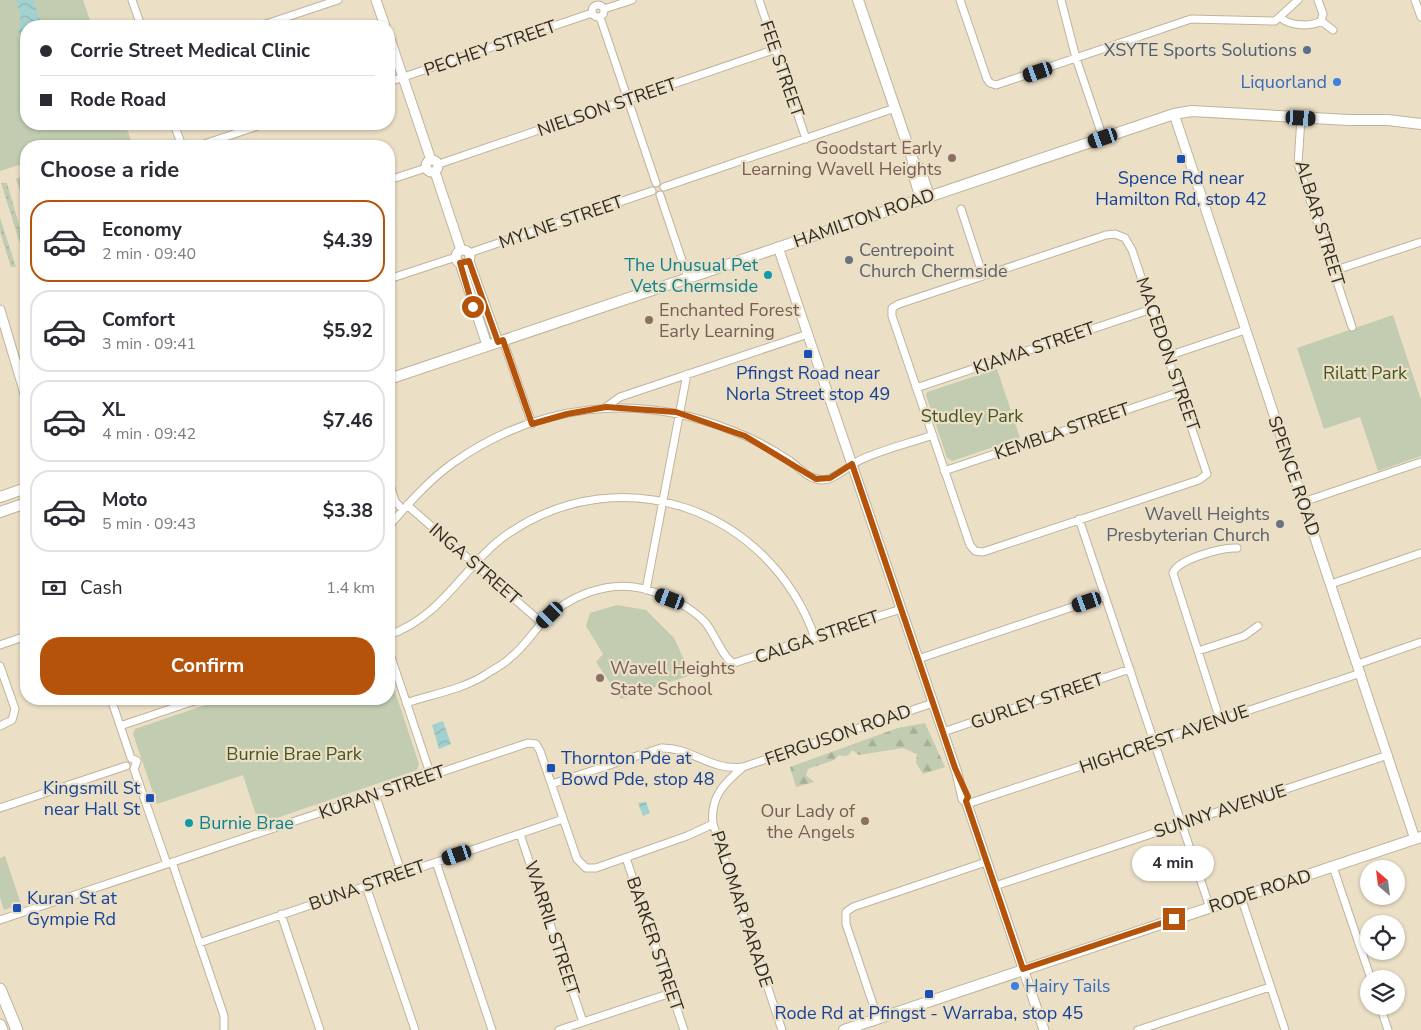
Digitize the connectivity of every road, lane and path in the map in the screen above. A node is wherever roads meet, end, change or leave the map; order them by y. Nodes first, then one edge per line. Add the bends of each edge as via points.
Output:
1 (132, 0) edge
2 (338, 0) edge
3 (376, 0) edge
4 (632, 0) edge
5 (759, 0) edge
6 (858, 0) edge
7 (960, 0) edge
8 (1061, 0) edge
9 (1298, 0) edge
10 (1318, 0) edge
11 (1415, 0) edge
12 (595, 3) edge
13 (604, 10) junction
14 (592, 13) junction
15 (600, 17) junction
16 (1421, 17) edge
17 (1280, 18) junction
18 (139, 20) edge
19 (278, 20) edge
20 (383, 20) edge
21 (1321, 21) junction
22 (1333, 30) dead end
23 (776, 49) junction
24 (395, 55) edge
25 (1076, 58) junction
26 (402, 77) junction
27 (395, 80) edge
28 (628, 100) junction
29 (895, 108) junction
30 (1174, 114) junction
31 (1301, 118) junction
32 (1418, 124) edge
33 (246, 130) edge
34 (1103, 138) junction
35 (806, 139) junction
36 (216, 140) edge
37 (433, 166) junction
38 (395, 178) edge
39 (656, 183) junction
40 (664, 187) junction
41 (652, 191) junction
42 (660, 195) junction
43 (925, 198) junction
44 (961, 209) dead end
45 (1421, 242) edge
46 (778, 247) junction
47 (463, 257) junction
48 (1334, 271) junction
49 (983, 276) junction
50 (395, 277) edge
51 (688, 278) junction
52 (1152, 309) junction
53 (0, 310) edge
54 (1352, 327) dead end
55 (1245, 330) junction
56 (808, 334) junction
57 (501, 341) junction
58 (487, 345) junction
59 (1168, 356) junction
60 (687, 374) junction
61 (395, 376) edge
62 (20, 377) edge
63 (916, 388) junction
64 (1180, 392) junction
65 (606, 407) junction
66 (680, 413) junction
67 (532, 424) junction
68 (933, 435) junction
69 (1421, 462) edge
70 (852, 464) junction
71 (944, 471) junction
72 (20, 490) edge
73 (0, 497) edge
74 (395, 501) edge
75 (663, 502) junction
76 (1303, 502) junction
77 (20, 505) edge
78 (405, 507) junction
79 (0, 512) edge
80 (395, 519) edge
81 (1079, 520) junction
82 (1237, 548) dead end
83 (1421, 553) edge
84 (475, 564) junction
85 (1331, 584) junction
86 (646, 590) junction
87 (1105, 596) junction
88 (901, 609) junction
89 (542, 623) junction
90 (1258, 626) dead end
91 (395, 633) edge
92 (20, 638) edge
93 (815, 638) junction
94 (1421, 642) edge
95 (0, 645) edge
96 (1198, 651) junction
97 (918, 659) junction
98 (1358, 664) junction
99 (0, 666) edge
100 (395, 669) edge
101 (1130, 669) junction
102 (1361, 673) junction
103 (406, 703) junction
104 (933, 703) junction
105 (113, 705) edge
106 (182, 705) edge
107 (1220, 720) junction
108 (0, 726) edge
109 (120, 726) junction
110 (943, 732) junction
111 (1154, 742) junction
112 (1388, 755) junction
113 (131, 758) junction
114 (126, 766) junction
115 (743, 767) junction
116 (134, 769) junction
117 (431, 776) junction
118 (552, 784) junction
119 (375, 794) junction
120 (967, 803) junction
121 (0, 808) edge
122 (563, 819) junction
123 (713, 824) junction
124 (1181, 824) junction
125 (520, 834) junction
126 (1418, 838) edge
127 (626, 858) junction
128 (436, 862) junction
129 (986, 862) junction
130 (169, 863) junction
131 (1333, 867) junction
132 (402, 874) junction
133 (366, 886) junction
134 (995, 886) junction
135 (1241, 898) junction
136 (1210, 908) junction
137 (281, 914) junction
138 (0, 920) edge
139 (199, 943) junction
140 (1023, 969) junction
141 (1368, 970) edge
142 (1270, 987) junction
143 (0, 988) edge
144 (671, 993) junction
145 (1383, 1015) edge
146 (878, 1019) junction
147 (583, 1022) junction
148 (0, 1025) edge
149 (2, 1030) edge
150 (17, 1030) edge
151 (224, 1030) edge
152 (320, 1030) edge
153 (415, 1030) edge
154 (492, 1030) edge
155 (559, 1030) edge
156 (684, 1030) edge
157 (782, 1030) edge
158 (844, 1030) edge
159 (1044, 1030) edge
160 (1138, 1030) edge
161 (1285, 1030) edge
162 (1388, 1030) edge

1 - 18 street
2 - 19 street
3 - 20 street
4 - 13 street
5 - 23 street, FEE STREET
6 - 29 main road
7 - 25 street via 987,79 992,84 1002,84
8 - 25 street
9 - 17 street
10 - 21 street via 1323,14
11 - 16 street
12 - 13 street
12 - 14 street
13 - 15 street
14 - 15 street
14 - 26 street, PECHEY STREET
15 - 28 street
17 - 21 street via 1287,23 1313,24
17 - 25 street via 1271,22 1191,19
21 - 22 street
23 - 28 street, NIELSON STREET
23 - 35 street, FEE STREET
24 - 26 street
25 - 34 street
26 - 27 street, PECHEY STREET
26 - 37 street
28 - 37 street, NIELSON STREET
28 - 39 street
29 - 35 street
29 - 43 main road via 913,160 913,172
30 - 31 main road, HAMILTON ROAD via 1198,112
30 - 34 main road, HAMILTON ROAD
30 - 55 street, SPENCE ROAD
31 - 32 main road, HAMILTON ROAD via 1375,125
31 - 48 street, ALBAR STREET via 1298,164
33 - 36 street
34 - 43 main road, HAMILTON ROAD
35 - 40 street
37 - 38 street, NIELSON STREET
37 - 47 street
39 - 40 street
39 - 41 street
40 - 42 street
41 - 42 street
41 - 47 street, MYLNE STREET
42 - 51 street
43 - 46 main road, HAMILTON ROAD
44 - 49 street
45 - 48 street
46 - 51 main road, HAMILTON ROAD
46 - 56 street
47 - 50 street, MYLNE STREET
47 - 57 street
47 - 58 street
48 - 54 street, ALBAR STREET
49 - 52 street, MACEDON STREET via 1115,234 1122,236 1132,250
49 - 63 street via 892,308
51 - 57 main road, HAMILTON ROAD
52 - 59 street, MACEDON STREET
52 - 63 street, KIAMA STREET
53 - 62 street
55 - 59 street
55 - 76 street, SPENCE ROAD
56 - 60 street
56 - 70 street
57 - 58 main road, HAMILTON ROAD
57 - 67 street
58 - 61 main road, HAMILTON ROAD
59 - 64 street, MACEDON STREET
60 - 65 street via 617,398
60 - 66 street
63 - 68 street
64 - 71 street, KEMBLA STREET
64 - 81 street, MACEDON STREET via 1206,476
65 - 66 street
65 - 67 street
66 - 70 street via 745,436 816,479 830,478
66 - 75 street
67 - 78 street via 502,434 460,459
68 - 70 street
68 - 71 street
69 - 76 street
70 - 88 street
71 - 81 street via 975,551 983,552
72 - 73 main road
74 - 78 street, INGA STREET
75 - 84 street via 617,497 572,504 510,532
75 - 86 street
75 - 93 street via 704,514 740,534 774,566 794,592
76 - 85 street, SPENCE ROAD
77 - 79 main road
78 - 80 street
78 - 84 street, INGA STREET
81 - 87 street
82 - 96 street via 1225,548 1171,568
83 - 85 street
84 - 89 street, INGA STREET
84 - 91 street via 436,608
85 - 98 street, SPENCE ROAD
86 - 89 street via 620,586 599,589 570,601
86 - 93 street, CALGA STREET via 670,599 704,621 732,663
87 - 97 street
87 - 101 street
88 - 93 street, CALGA STREET
88 - 97 street
89 - 103 street via 511,658 481,678
90 - 96 street via 1244,636
92 - 95 street
94 - 98 street
96 - 107 street
97 - 104 street
98 - 102 street, SPENCE ROAD
99 - 108 street via 15,712 12,720
100 - 103 street
101 - 110 street, GURLEY STREET
101 - 111 street
102 - 107 street, HIGHCREST AVENUE
102 - 112 street, SPENCE ROAD
103 - 117 street
104 - 110 street
104 - 115 street, FERGUSON ROAD
105 - 109 street
106 - 109 street
107 - 111 street, HIGHCREST AVENUE
109 - 113 street
110 - 120 street via 968,797
111 - 120 street, HIGHCREST AVENUE
111 - 124 street
112 - 124 street, SUNNY AVENUE
112 - 126 street, SPENCE ROAD
113 - 114 street via 126,761
113 - 116 street via 137,761
114 - 116 street
114 - 121 street
115 - 118 street via 715,766 679,750 661,748
115 - 123 street, PALOMAR PARADE via 718,793 713,806
116 - 130 street
117 - 118 street, KURAN STREET via 526,743 536,744
117 - 119 street, KURAN STREET
118 - 122 street
119 - 130 street, KURAN STREET
119 - 132 street
120 - 129 street
122 - 125 street, BUNA STREET
122 - 127 street via 583,867 593,868
123 - 127 street
123 - 157 street, PALOMAR PARADE
124 - 134 street, SUNNY AVENUE
124 - 136 street
125 - 128 street, BUNA STREET
125 - 147 street, WARRIL STREET
126 - 131 main road, RODE ROAD
127 - 144 street, BARKER STREET
128 - 132 street, BUNA STREET
128 - 154 street
129 - 134 street
129 - 146 street via 846,912 846,924
130 - 138 street, KURAN STREET
130 - 139 street
131 - 135 main road, RODE ROAD
131 - 141 street
132 - 133 street, BUNA STREET
133 - 137 street, BUNA STREET
133 - 153 street
134 - 140 street
135 - 136 main road, RODE ROAD
135 - 142 street
136 - 140 main road, RODE ROAD
137 - 139 street, BUNA STREET
137 - 152 street
139 - 151 street via 224,1016
140 - 146 main road, RODE ROAD
140 - 159 street
142 - 160 street
142 - 161 street
143 - 150 highway
144 - 147 street
144 - 156 street, BARKER STREET
145 - 162 street
146 - 158 main road, RODE ROAD
147 - 155 street
148 - 149 highway

